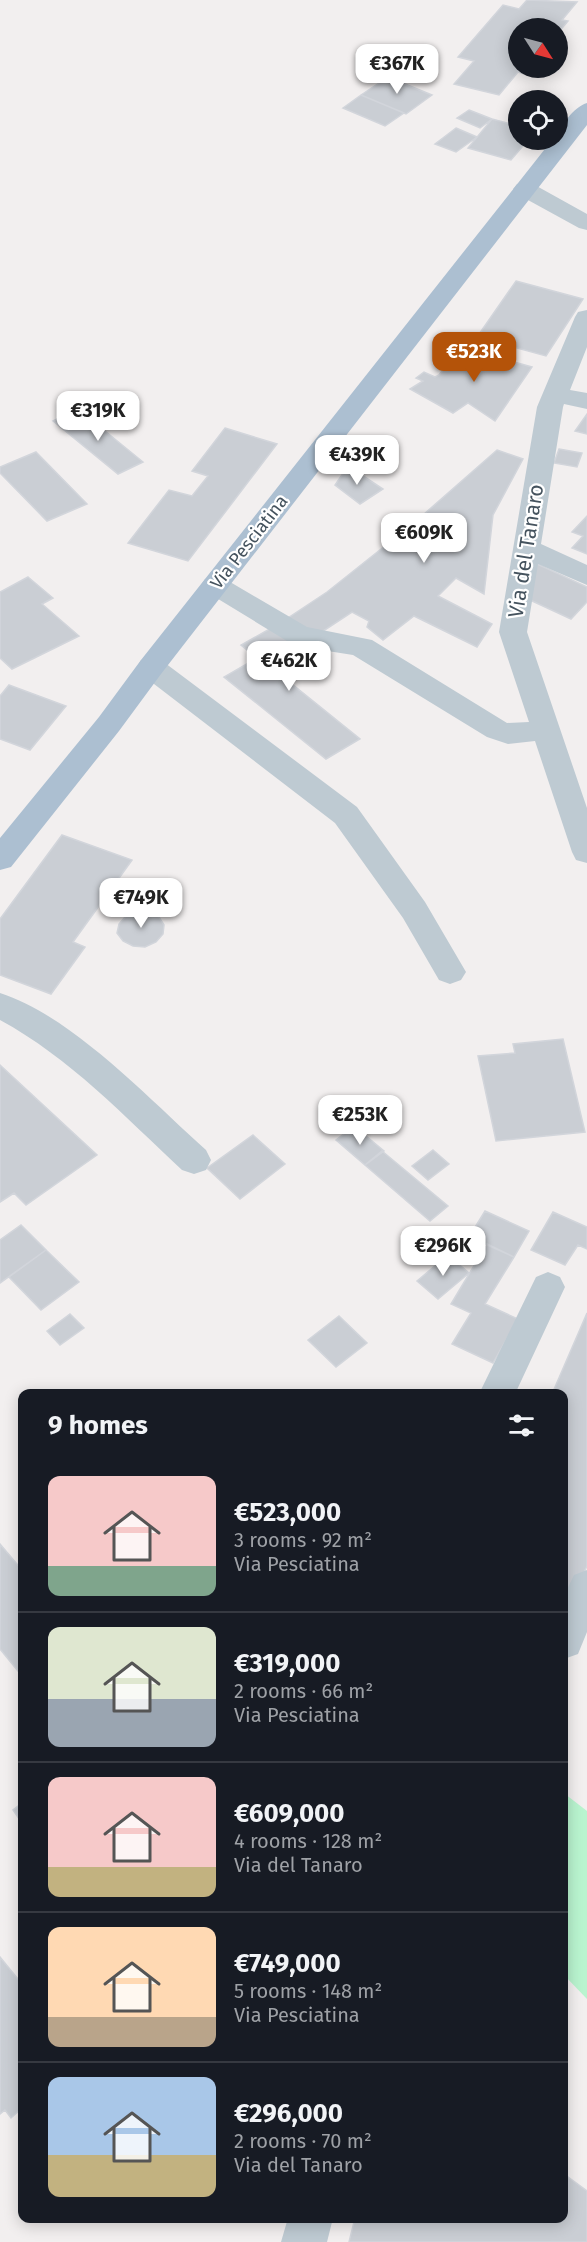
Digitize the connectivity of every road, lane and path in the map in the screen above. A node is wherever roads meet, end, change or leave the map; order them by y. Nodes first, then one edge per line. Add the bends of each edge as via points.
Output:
1 (587, 110) edge
2 (525, 189) junction
3 (587, 222) edge
4 (586, 323) edge
5 (555, 394) junction
6 (587, 401) edge
7 (527, 548) junction
8 (587, 576) edge
9 (215, 585) junction
10 (151, 667) junction
11 (546, 730) junction
12 (587, 852) edge
13 (0, 859) edge
14 (450, 972) dead end
15 (0, 1005) edge
16 (194, 1160) dead end
17 (548, 1287) dead end
18 (499, 1389) edge
19 (587, 1587) edge
20 (568, 1632) edge
21 (310, 2223) edge
22 (304, 2242) edge

1 - 2 main road, Via Pesciatina
2 - 3 street
2 - 9 main road, Via Pesciatina
4 - 5 street, Via del Tanaro
5 - 6 street
5 - 7 street, Via del Tanaro
7 - 8 street
7 - 11 street, Via del Tanaro via 513,632
9 - 10 main road, Via Pesciatina
9 - 11 street via 308,639 362,647 497,730 508,734
10 - 13 main road, Via Pesciatina
10 - 14 street via 346,815 414,910
11 - 12 street, Via del Tanaro
15 - 16 street via 78,1053
17 - 18 street
19 - 20 street
21 - 22 street

